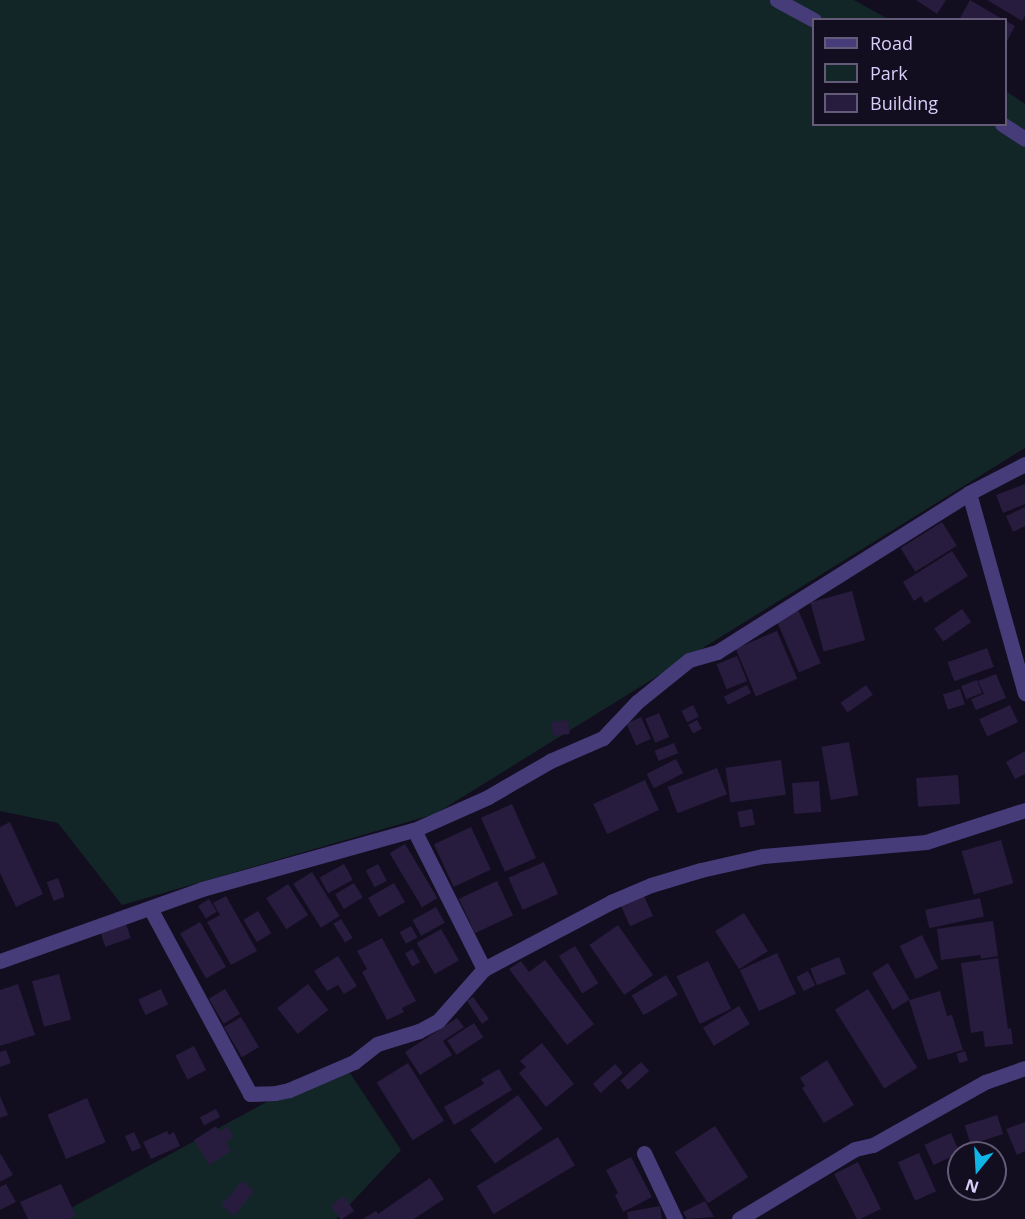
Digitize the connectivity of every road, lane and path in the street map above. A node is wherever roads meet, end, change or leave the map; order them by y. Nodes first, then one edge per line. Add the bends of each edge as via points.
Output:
1 (777, 0) edge
2 (812, 19) edge
3 (1005, 126) edge
4 (1025, 139) edge
5 (1025, 464) edge
6 (969, 493) junction
7 (1025, 693) edge
8 (1025, 810) edge
9 (414, 830) junction
10 (150, 908) junction
11 (0, 961) edge
12 (484, 969) junction
13 (1025, 1068) edge
14 (644, 1153) dead end
15 (675, 1219) edge
16 (739, 1219) edge

1 - 2 street
3 - 4 street
5 - 6 street
6 - 7 street
6 - 9 street via 717,652 678,667 603,738
8 - 12 street via 926,842 763,856 701,870 610,902
9 - 10 street via 202,889
9 - 12 street
10 - 11 street
10 - 12 street via 250,1094 289,1090 354,1062 377,1044 438,1021
13 - 16 street via 985,1082 873,1145 855,1149
14 - 15 street

